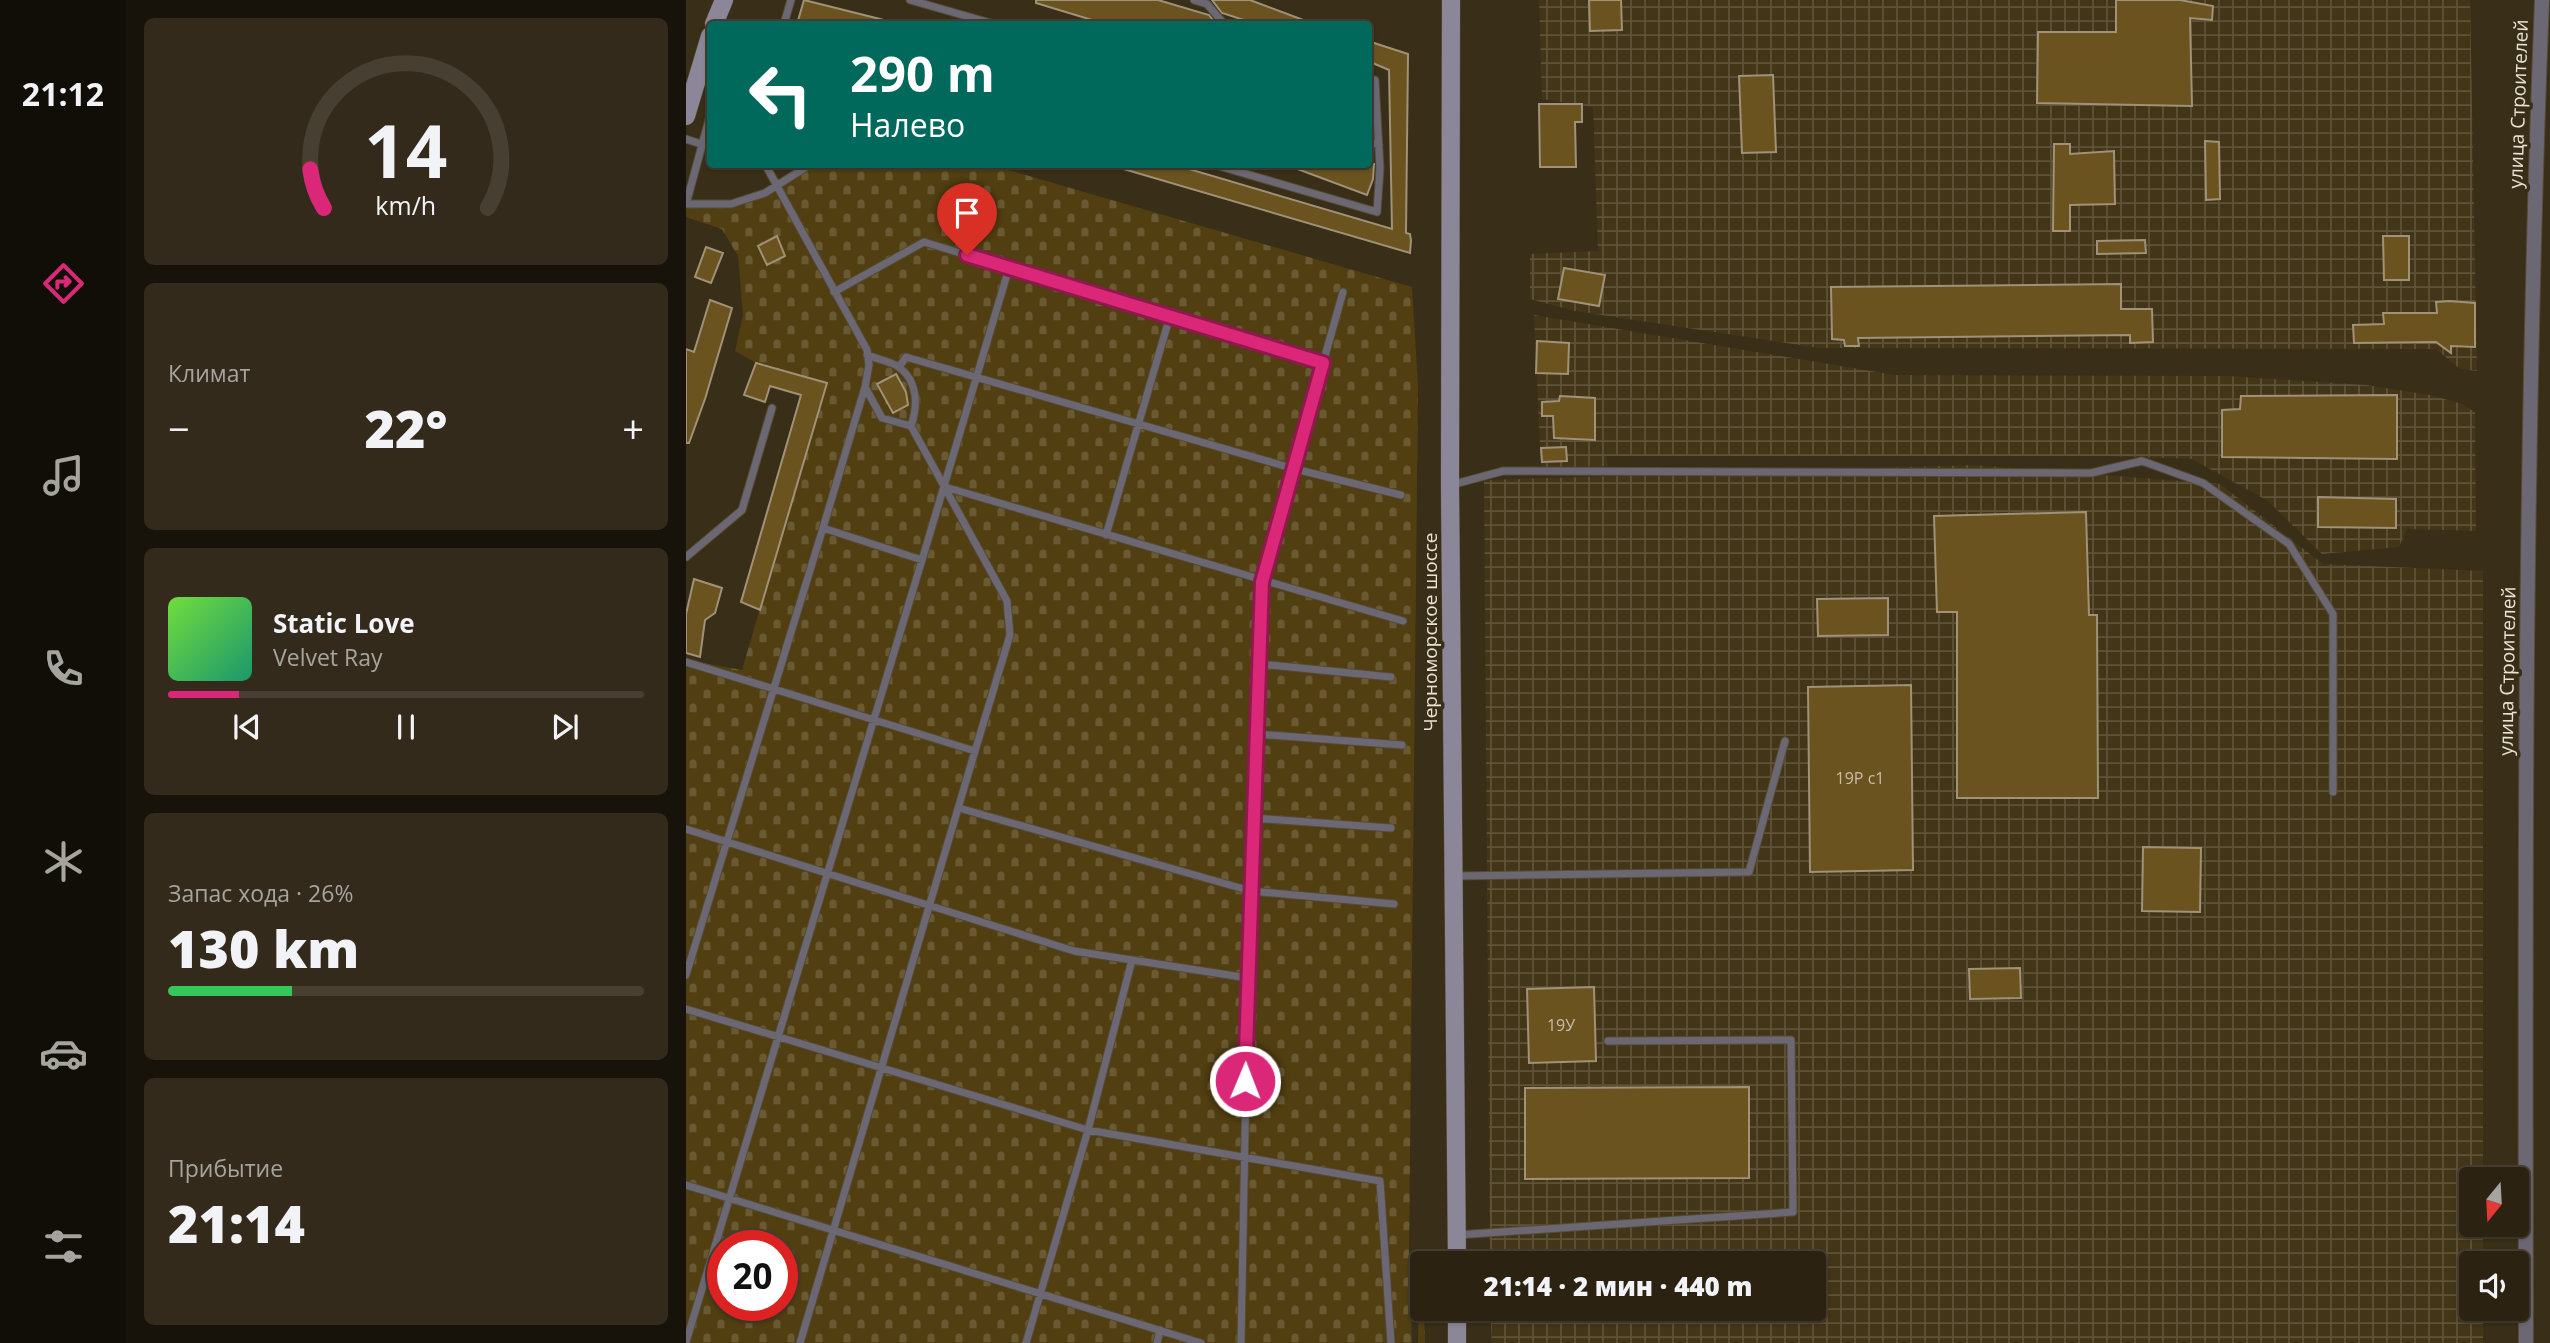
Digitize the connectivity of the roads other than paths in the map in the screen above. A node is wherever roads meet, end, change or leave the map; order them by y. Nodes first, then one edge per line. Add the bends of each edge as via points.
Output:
1 (724, 0) edge
2 (791, 0) edge
3 (910, 0) edge
4 (1194, 0) edge
5 (1451, 0) edge
6 (2542, 0) edge
7 (715, 21) edge
8 (785, 21) edge
9 (984, 21) edge
10 (1221, 21) edge
11 (707, 46) edge
12 (1372, 79) edge
13 (686, 116) edge
14 (686, 139) edge
15 (1372, 142) edge
16 (1379, 145) junction
17 (707, 146) edge
18 (767, 168) edge
19 (805, 168) edge
20 (1226, 168) edge
21 (777, 186) junction
22 (1009, 268) junction
23 (834, 292) junction
24 (1343, 292) dead end
25 (1170, 316) junction
26 (867, 355) junction
27 (1323, 363) junction
28 (900, 368) junction
29 (978, 378) junction
30 (865, 387) junction
31 (772, 408) dead end
32 (1139, 424) junction
33 (911, 426) junction
34 (1295, 469) junction
35 (1450, 485) junction
36 (944, 487) junction
37 (1402, 495) dead end
38 (823, 528) junction
39 (1106, 535) junction
40 (686, 557) edge
41 (922, 560) junction
42 (1262, 582) junction
43 (1403, 621) dead end
44 (686, 662) edge
45 (1259, 664) junction
46 (1391, 677) dead end
47 (773, 688) junction
48 (874, 720) junction
49 (1256, 734) junction
50 (1785, 741) dead end
51 (1402, 745) dead end
52 (975, 751) junction
53 (2333, 792) dead end
54 (959, 808) junction
55 (1254, 818) junction
56 (1391, 828) dead end
57 (686, 829) edge
58 (726, 842) junction
59 (827, 873) junction
60 (1453, 876) junction
61 (1251, 891) junction
62 (1394, 904) dead end
63 (929, 905) junction
64 (1132, 960) junction
65 (686, 975) edge
66 (1248, 978) junction
67 (686, 1009) edge
68 (778, 1037) junction
69 (1608, 1041) dead end
70 (881, 1067) junction
71 (1088, 1130) junction
72 (1244, 1159) junction
73 (686, 1185) edge
74 (729, 1199) junction
75 (833, 1230) junction
76 (1456, 1235) junction
77 (1457, 1251) edge
78 (1041, 1293) junction
79 (1457, 1321) edge
80 (1160, 1330) junction
81 (686, 1342) edge
82 (800, 1343) edge
83 (1026, 1343) edge
84 (1157, 1343) edge
85 (1201, 1343) edge
86 (1241, 1343) edge
87 (1391, 1343) edge
88 (1457, 1343) edge
89 (2526, 1343) edge

1 - 7 main road
2 - 8 lane
3 - 9 lane
4 - 10 lane via 1207,4
5 - 35 main road, Черноморское шоссе
6 - 89 street, улица Строителей via 2531,278 2524,764
11 - 13 main road
12 - 16 lane
14 - 17 lane
15 - 16 lane
16 - 20 lane via 1377,212
17 - 21 lane via 686,204 731,204
18 - 21 lane
19 - 21 lane
21 - 23 lane
22 - 23 lane via 924,242
22 - 25 lane
22 - 29 lane
23 - 26 lane
24 - 27 lane
25 - 27 lane
25 - 32 lane
26 - 28 lane
26 - 30 lane
27 - 34 lane
28 - 29 lane via 906,356
28 - 33 lane via 916,397
29 - 32 lane
29 - 36 lane
30 - 33 lane via 882,418
30 - 38 lane
31 - 40 lane via 742,510
32 - 34 lane
32 - 39 lane
33 - 36 lane
34 - 37 lane
34 - 42 lane
35 - 53 lane via 1503,471 2091,473 2142,461 2203,483 2289,544 2333,614
35 - 60 main road, Черноморское шоссе
36 - 39 lane
36 - 41 lane
36 - 52 lane via 1007,601 1010,635
38 - 41 lane
38 - 47 lane
39 - 42 lane
41 - 48 lane
42 - 43 lane
42 - 45 lane
44 - 47 lane
45 - 46 lane
45 - 49 lane
47 - 48 lane
47 - 58 lane
48 - 52 lane
48 - 59 lane
49 - 51 lane
49 - 55 lane
50 - 60 lane via 1749,872
52 - 54 lane
54 - 61 lane
54 - 63 lane
55 - 56 lane
55 - 61 lane
57 - 58 lane
58 - 59 lane
58 - 65 lane
59 - 63 lane
59 - 68 lane
60 - 76 main road, Черноморское шоссе
61 - 62 lane
61 - 66 lane
63 - 64 lane via 1074,951
63 - 70 lane
64 - 66 lane
64 - 71 lane
66 - 72 lane
67 - 68 lane
68 - 70 lane
68 - 74 lane
69 - 76 lane via 1791,1040 1793,1212
70 - 71 lane
70 - 75 lane
71 - 72 lane
71 - 78 lane
72 - 86 lane
72 - 87 lane via 1380,1181
73 - 74 lane
74 - 75 lane
74 - 81 lane
75 - 78 lane
75 - 82 lane
76 - 77 main road, Черноморское шоссе
78 - 80 lane
78 - 83 lane
79 - 88 main road
80 - 84 lane
80 - 85 lane

